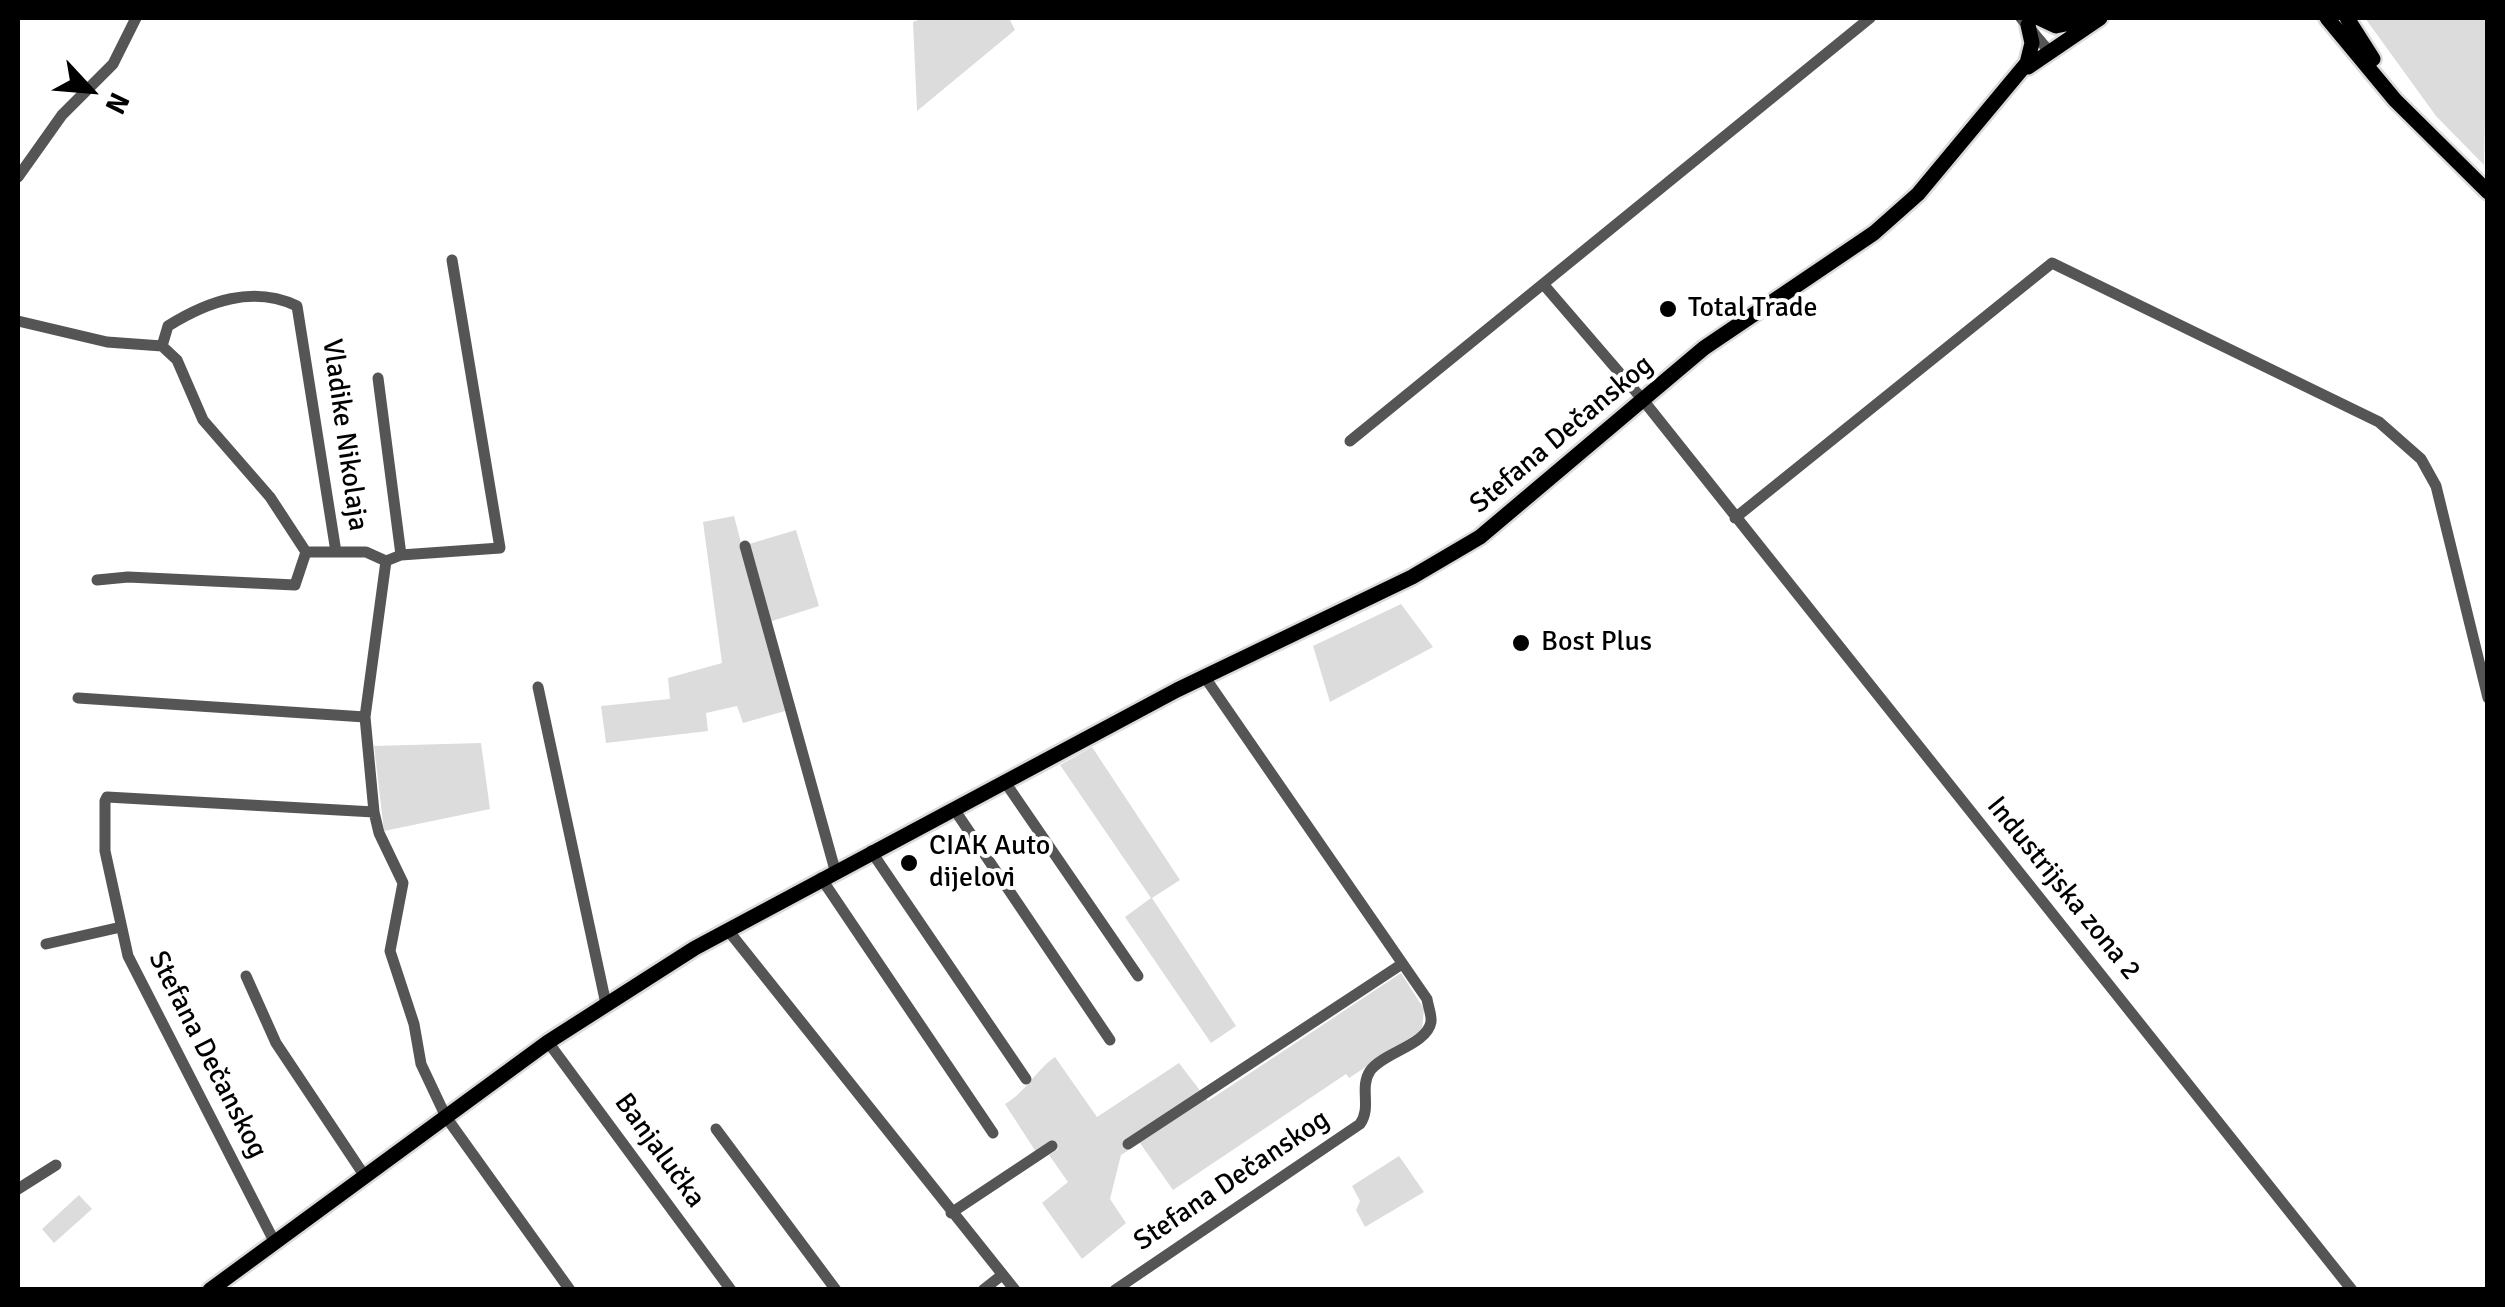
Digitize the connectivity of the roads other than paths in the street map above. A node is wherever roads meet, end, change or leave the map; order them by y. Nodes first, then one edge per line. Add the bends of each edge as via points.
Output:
1 (136, 18) edge
2 (1870, 18) edge
3 (2088, 18) edge
4 (2100, 18) edge
5 (2327, 18) edge
6 (2347, 18) edge
7 (2031, 19) edge
8 (2054, 46) junction
9 (2002, 96) junction
10 (2411, 116) junction
11 (18, 177) edge
12 (2488, 192) edge
13 (452, 260) dead end
14 (1544, 285) junction
15 (18, 321) edge
16 (162, 346) junction
17 (378, 378) dead end
18 (1643, 400) junction
19 (1350, 441) dead end
20 (1735, 518) junction
21 (745, 546) dead end
22 (306, 552) junction
23 (336, 552) junction
24 (401, 555) junction
25 (386, 561) junction
26 (97, 580) dead end
27 (1204, 676) junction
28 (538, 686) dead end
29 (78, 698) dead end
30 (2488, 698) edge
31 (365, 717) junction
32 (1005, 782) junction
33 (954, 809) junction
34 (374, 812) junction
35 (872, 851) junction
36 (828, 874) junction
37 (121, 927) junction
38 (727, 929) junction
39 (46, 944) dead end
40 (1402, 964) junction
41 (246, 976) dead end
42 (1138, 976) dead end
43 (606, 1004) junction
44 (1110, 1040) dead end
45 (548, 1042) junction
46 (1026, 1079) dead end
47 (446, 1117) junction
48 (716, 1129) dead end
49 (993, 1134) dead end
50 (1128, 1144) dead end
51 (1052, 1146) dead end
52 (56, 1164) dead end
53 (364, 1175) junction
54 (18, 1188) edge
55 (951, 1212) junction
56 (273, 1239) junction
57 (1002, 1275) junction
58 (830, 1287) edge
59 (210, 1290) edge
60 (570, 1290) edge
61 (731, 1290) edge
62 (983, 1290) edge
63 (1014, 1290) edge
64 (1116, 1290) edge
65 (2352, 1290) edge

1 - 11 street via 113,64 62,115
2 - 14 street
3 - 7 main road via 2056,26
4 - 8 main road
5 - 10 main road
6 - 10 main road
7 - 8 street
7 - 9 main road via 2032,51
8 - 9 main road
9 - 18 main road, Stefana Dečanskog via 1918,194 1874,232 1738,323
10 - 12 main road
13 - 24 street, Vladike Nikolaja via 500,548
14 - 18 street, Industrijska zona 2
14 - 19 street
15 - 16 street via 107,342
16 - 22 street, Vladike Nikolaja via 177,360 203,420 270,497
16 - 23 street, Vladike Nikolaja via 168,326 232,297 252,293 297,306
17 - 24 street, Vladike Nikolaja
18 - 20 street, Industrijska zona 2
18 - 27 main road, Stefana Dečanskog via 1480,537 1412,577
20 - 30 street via 2052,263 2379,422 2421,459 2447,518
20 - 65 street, Industrijska zona 2
21 - 36 street
22 - 23 street, Vladike Nikolaja
22 - 26 street, Vladike Nikolaja via 295,585
23 - 25 street, Vladike Nikolaja via 366,552
24 - 25 street, Vladike Nikolaja
25 - 31 street, Vladike Nikolaja
27 - 32 main road, Stefana Dečanskog
27 - 40 street
28 - 43 street
29 - 31 street
31 - 34 street, Vladike Nikolaja
32 - 33 main road, Stefana Dečanskog
32 - 42 street
33 - 35 main road, Stefana Dečanskog
33 - 44 street
34 - 37 street, Stefana Dečanskog via 107,797 105,851
34 - 47 street, Vladike Nikolaja via 403,883 390,951 421,1064
35 - 36 main road, Stefana Dečanskog
35 - 46 street
36 - 38 main road, Stefana Dečanskog
36 - 49 street
37 - 39 street
37 - 56 street, Stefana Dečanskog via 128,956
38 - 43 main road, Stefana Dečanskog
38 - 55 street
40 - 50 street
40 - 64 street, Stefana Dečanskog via 1432,1018 1426,1031 1371,1068 1360,1124
41 - 53 street via 276,1044
43 - 45 main road, Stefana Dečanskog
45 - 47 main road, Stefana Dečanskog
45 - 61 street, Banjalučka
47 - 53 main road, Stefana Dečanskog
47 - 60 street, Vladike Nikolaja
48 - 58 street
51 - 55 street
52 - 54 street
53 - 56 main road, Stefana Dečanskog
55 - 57 street
56 - 59 main road, Stefana Dečanskog
57 - 62 street
57 - 63 street

